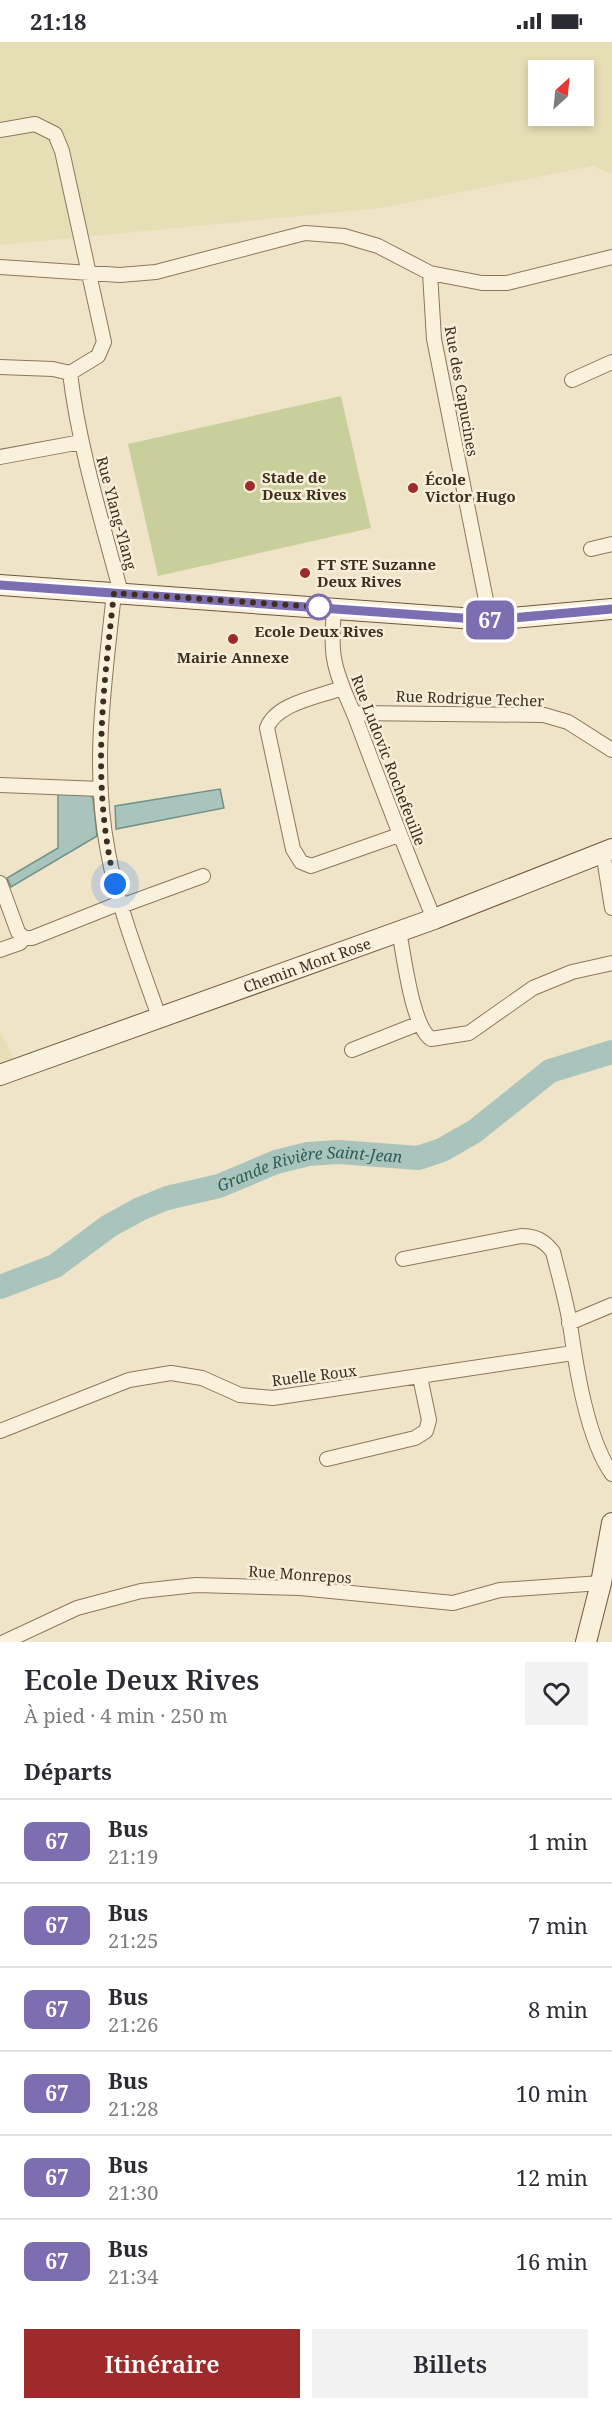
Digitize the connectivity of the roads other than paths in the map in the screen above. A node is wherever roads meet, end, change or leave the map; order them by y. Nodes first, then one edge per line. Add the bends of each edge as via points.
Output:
1 (0, 130) edge
2 (612, 257) edge
3 (0, 267) edge
4 (88, 273) junction
5 (430, 273) junction
6 (612, 362) edge
7 (0, 367) edge
8 (70, 373) junction
9 (572, 381) dead end
10 (81, 442) junction
11 (0, 457) edge
12 (612, 544) edge
13 (591, 549) dead end
14 (0, 585) edge
15 (118, 593) junction
16 (334, 608) junction
17 (612, 609) edge
18 (490, 620) junction
19 (342, 688) junction
20 (354, 713) junction
21 (612, 750) edge
22 (0, 785) edge
23 (100, 789) junction
24 (399, 835) junction
25 (608, 851) edge
26 (203, 876) dead end
27 (0, 883) edge
28 (120, 905) junction
29 (612, 908) edge
30 (434, 919) junction
31 (399, 931) junction
32 (24, 938) junction
33 (0, 950) edge
34 (612, 963) edge
35 (159, 1017) junction
36 (420, 1023) junction
37 (352, 1050) dead end
38 (0, 1075) edge
39 (403, 1259) dead end
40 (612, 1305) edge
41 (569, 1323) junction
42 (573, 1353) junction
43 (420, 1377) junction
44 (0, 1431) edge
45 (327, 1459) dead end
46 (612, 1474) edge
47 (612, 1523) edge
48 (601, 1583) junction
49 (4, 1642) edge
50 (586, 1642) edge

1 - 4 street via 35,124 55,134
2 - 5 street via 507,284
3 - 4 street
4 - 5 street via 156,272 305,233 344,236 378,246
4 - 8 street via 104,342 98,356
5 - 18 street, Rue des Capucines via 434,339
6 - 9 street
7 - 8 street
8 - 10 street, Rue Ylang-Ylang
10 - 11 street, Rue Ylang-Ylang
10 - 15 street, Rue Ylang-Ylang
12 - 13 street
14 - 15 street
15 - 16 street
15 - 23 street via 100,720
16 - 18 street
16 - 19 street, Rue Ludovic Rochefeuille via 334,660
17 - 18 street
19 - 20 street, Rue Ludovic Rochefeuille
19 - 24 street via 281,711 271,717 267,728 293,849 301,862 311,866
20 - 21 street, Rue Rodrigue Techer via 544,715 568,722
20 - 24 street, Rue Ludovic Rochefeuille
22 - 23 street
23 - 28 street via 107,850
24 - 30 street, Rue Ludovic Rochefeuille
25 - 29 street
25 - 30 street, Chemin Mont Rose
26 - 28 street
27 - 32 street via 18,932
28 - 32 street
28 - 35 street
30 - 31 street, Chemin Mont Rose
31 - 35 street, Chemin Mont Rose
31 - 36 street
32 - 33 street
34 - 36 street via 572,972 533,988 470,1033 431,1039 424,1035
35 - 38 street, Chemin Mont Rose
36 - 37 street
39 - 41 street via 521,1236 539,1239 553,1252
40 - 41 street
41 - 42 street
42 - 43 street, Ruelle Roux
42 - 46 street via 598,1450
43 - 44 street, Ruelle Roux via 273,1398 240,1395 202,1378 171,1373 129,1380
43 - 45 street via 429,1420 426,1431 415,1438
47 - 48 street
48 - 49 street, Rue Monrepos via 500,1590 453,1604 300,1588 196,1585 141,1591 77,1608
48 - 50 street

